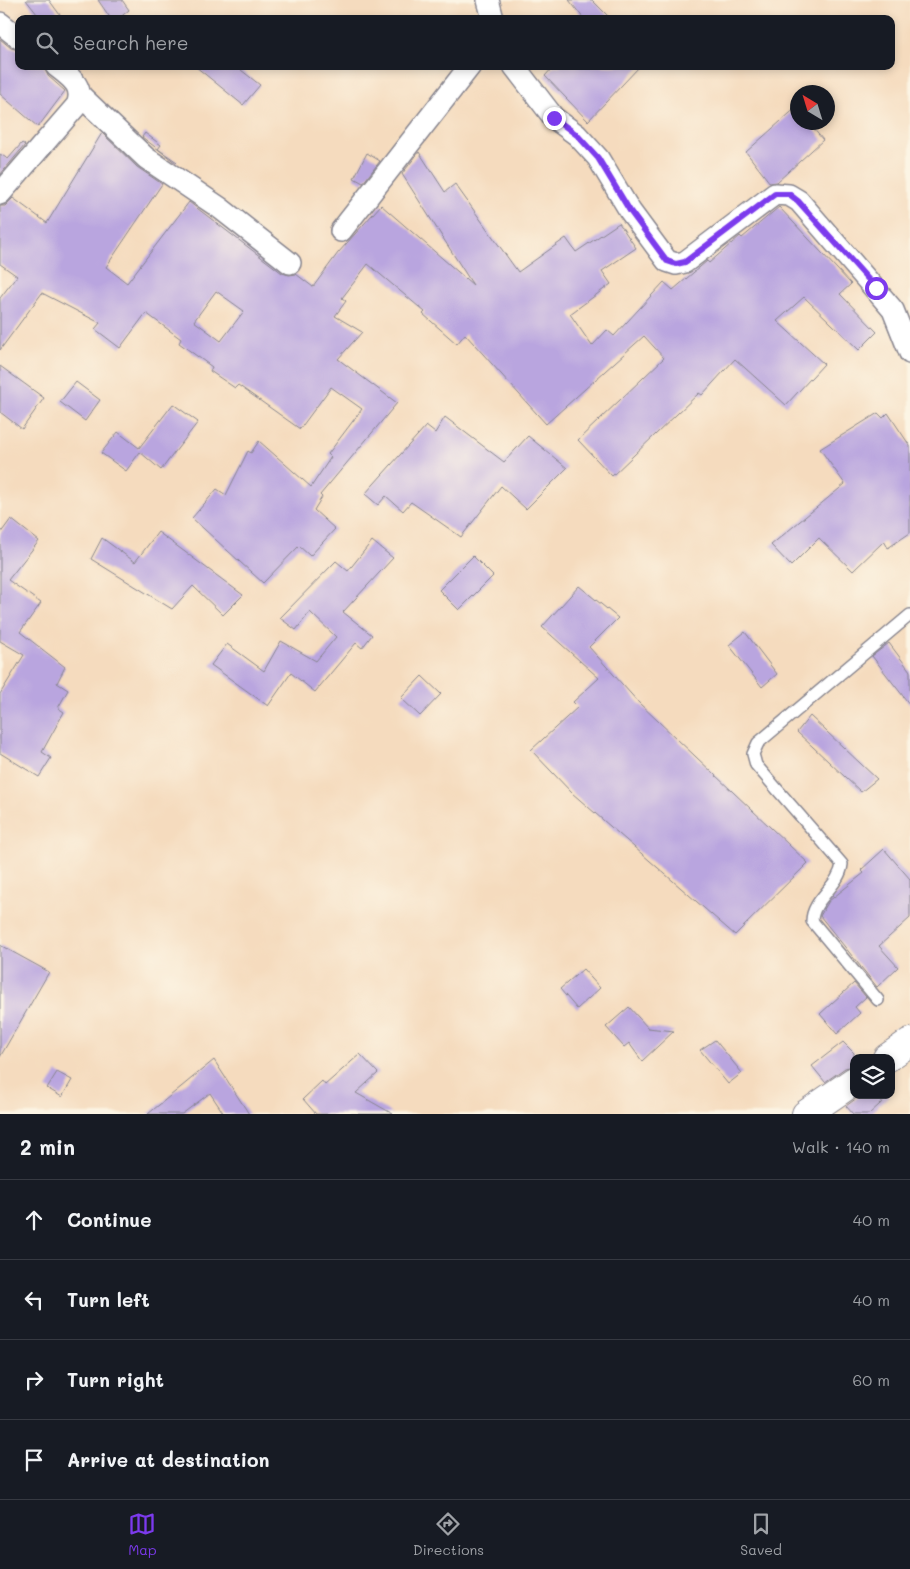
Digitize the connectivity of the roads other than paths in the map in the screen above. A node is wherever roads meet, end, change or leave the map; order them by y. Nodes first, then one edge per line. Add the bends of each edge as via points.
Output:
1 (488, 0) edge
2 (492, 15) edge
3 (0, 23) edge
4 (15, 35) edge
5 (61, 70) edge
6 (467, 70) edge
7 (517, 70) edge
8 (81, 96) junction
9 (0, 194) edge
10 (341, 230) dead end
11 (290, 263) dead end
12 (910, 353) edge
13 (910, 615) edge
14 (878, 1000) dead end
15 (910, 1042) edge
16 (893, 1054) edge
17 (850, 1084) edge
18 (806, 1114) edge

1 - 2 street
3 - 4 street
5 - 8 street via 73,79
6 - 10 street
7 - 12 street via 554,118 577,135 598,158 630,211 667,261 685,262 775,194 789,194 893,310
8 - 9 street via 77,105
8 - 11 street via 146,158 220,208
13 - 14 lane via 758,743 753,754 756,765 842,864 841,873 812,913 812,922
15 - 16 street
17 - 18 street

